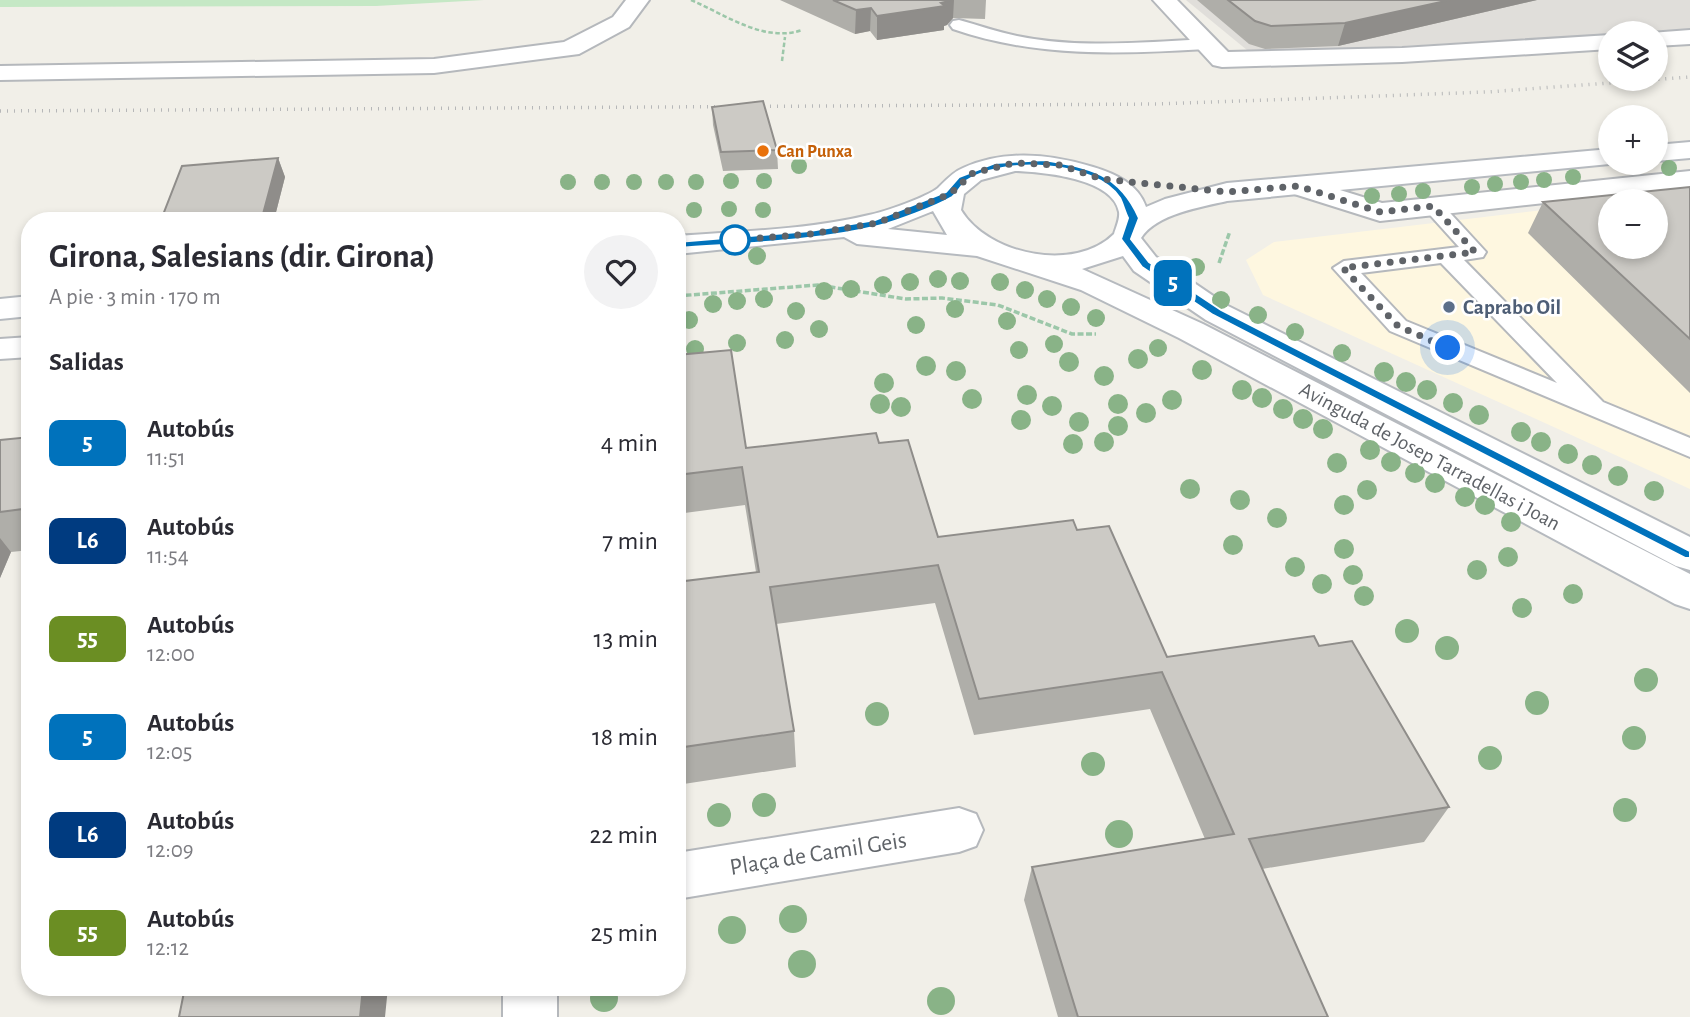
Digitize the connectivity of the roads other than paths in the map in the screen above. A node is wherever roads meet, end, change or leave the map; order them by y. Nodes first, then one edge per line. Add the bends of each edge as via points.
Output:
1 (638, 0) edge
2 (1164, 0) edge
3 (960, 25) dead end
4 (1690, 37) edge
5 (1668, 39) edge
6 (1598, 43) edge
7 (1207, 44) junction
8 (0, 73) edge
9 (1690, 150) edge
10 (1668, 152) edge
11 (1598, 159) edge
12 (1102, 179) junction
13 (1690, 179) edge
14 (1298, 186) junction
15 (1227, 192) junction
16 (950, 194) junction
17 (1433, 206) junction
18 (1129, 232) junction
19 (810, 234) junction
20 (686, 244) edge
21 (978, 247) junction
22 (1446, 255) junction
23 (1036, 264) junction
24 (21, 307) edge
25 (0, 309) edge
26 (21, 348) edge
27 (0, 349) edge
28 (1600, 411) junction
29 (1690, 448) edge
30 (1690, 555) edge
31 (1690, 593) edge
32 (959, 830) dead end
33 (686, 875) edge
34 (530, 996) edge
35 (530, 1017) edge

1 - 8 street via 621,22 570,49 434,66
2 - 7 street
3 - 7 lane via 994,39 1106,49
4 - 5 street
6 - 7 street via 1222,60
9 - 10 street
11 - 14 street
12 - 15 street
12 - 16 street via 1060,165 1014,163 973,173
12 - 18 street, Avinguda de Josep Tarradellas i Joan via 1129,203
13 - 17 street
14 - 15 street
14 - 17 street via 1380,212
15 - 18 street via 1175,205
16 - 19 street via 877,223
16 - 21 street via 946,207 950,221
17 - 22 lane via 1475,252
18 - 23 street via 1099,256
18 - 30 street, Avinguda de Josep Tarradellas i Joan via 1145,264 1217,313
19 - 20 street
19 - 21 street via 886,236
21 - 23 street
22 - 28 lane
22 - 28 lane via 1343,268 1398,326
23 - 31 street, Avinguda de Josep Tarradellas i Joan via 1093,283 1169,321
24 - 25 street
26 - 27 street
28 - 29 lane
32 - 33 street, Plaça de Camil Geis
34 - 35 street

